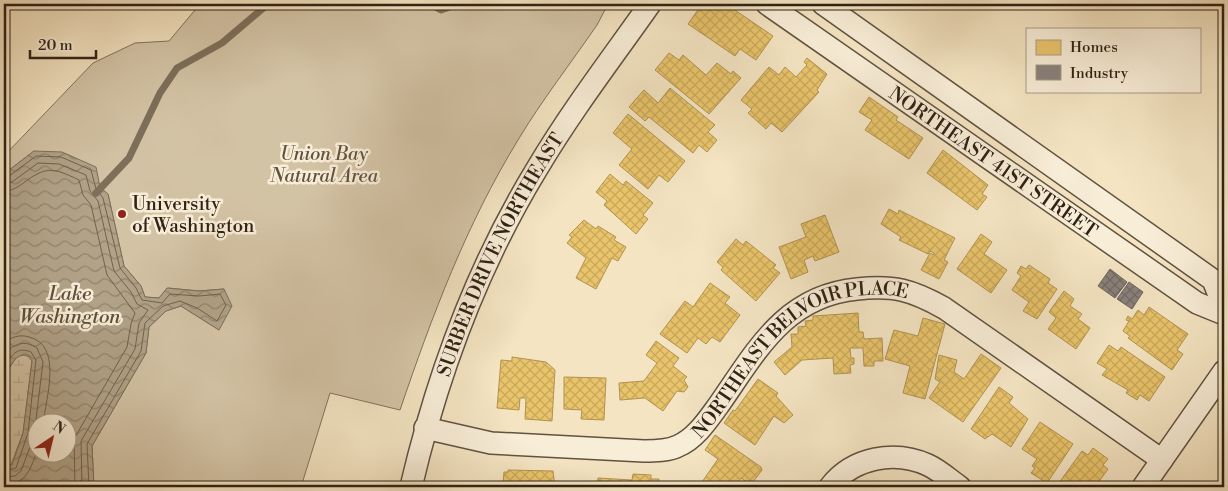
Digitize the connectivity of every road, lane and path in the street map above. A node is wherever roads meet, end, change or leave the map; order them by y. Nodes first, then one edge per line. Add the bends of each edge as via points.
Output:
1 (634, 4) edge
2 (650, 4) edge
3 (767, 4) edge
4 (823, 4) edge
5 (624, 40) junction
6 (1224, 308) edge
7 (1224, 314) edge
8 (1224, 371) edge
9 (425, 428) junction
10 (1162, 460) junction
11 (412, 487) edge
12 (830, 487) edge
13 (960, 487) edge
14 (1143, 487) edge

1 - 5 street, SURBER DRIVE NORTHEAST
2 - 5 street, SURBER DRIVE NORTHEAST
3 - 7 street, NORTHEAST 41ST STREET via 1197,303
4 - 6 street, NORTHEAST 41ST STREET via 1213,280
5 - 9 street, SURBER DRIVE NORTHEAST via 536,169 496,244 456,336
8 - 10 street
9 - 10 street, NORTHEAST BELVOIR PLACE via 491,443 644,451 678,446 708,420 767,336 790,313 825,295 843,290 894,287 919,294 944,308
9 - 11 street, SURBER DRIVE NORTHEAST
10 - 14 street
12 - 13 street via 844,473 876,458 894,456 930,466

